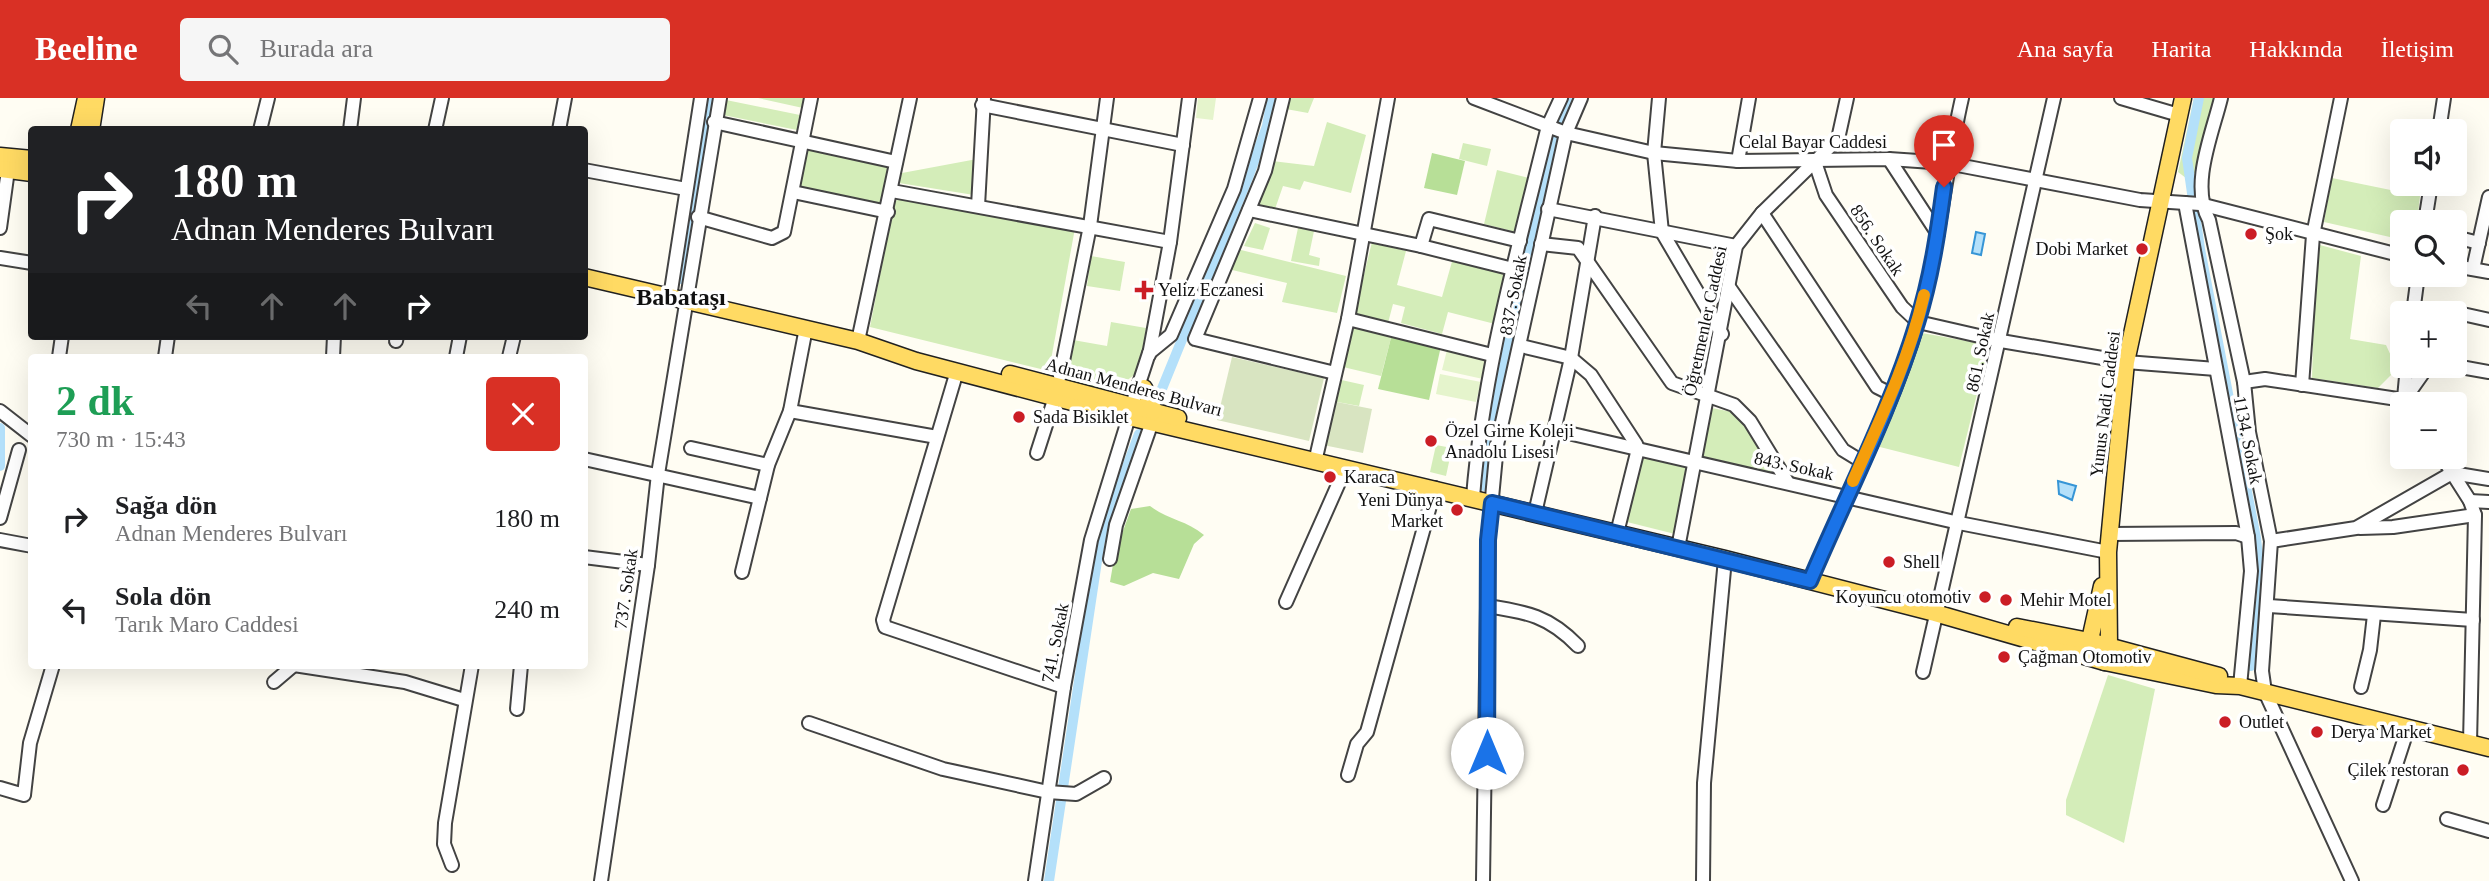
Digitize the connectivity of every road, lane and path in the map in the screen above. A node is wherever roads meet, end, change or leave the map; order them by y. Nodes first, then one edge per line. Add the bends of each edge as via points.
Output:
1 (86, 98) edge
2 (96, 98) edge
3 (268, 98) edge
4 (354, 98) edge
5 (442, 98) edge
6 (565, 98) edge
7 (701, 98) edge
8 (720, 98) edge
9 (811, 98) edge
10 (910, 98) edge
11 (1107, 98) edge
12 (1189, 98) edge
13 (1260, 98) edge
14 (1283, 98) edge
15 (1388, 98) edge
16 (1474, 98) edge
17 (1561, 98) edge
18 (1581, 98) edge
19 (1660, 98) edge
20 (1749, 98) edge
21 (1847, 98) edge
22 (1962, 98) edge
23 (2054, 98) edge
24 (2121, 98) edge
25 (2183, 98) edge
26 (2221, 98) edge
27 (2341, 98) edge
28 (2444, 98) edge
29 (983, 102) edge
30 (2179, 115) junction
31 (2441, 119) edge
32 (715, 122) junction
33 (93, 125) edge
34 (80, 126) edge
35 (261, 126) edge
36 (350, 126) edge
37 (436, 126) edge
38 (560, 126) edge
39 (1548, 126) junction
40 (1101, 130) junction
41 (1566, 133) junction
42 (801, 141) junction
43 (1183, 145) junction
44 (1654, 153) junction
45 (1889, 159) junction
46 (28, 160) edge
47 (1738, 160) junction
48 (897, 162) junction
49 (1815, 162) junction
50 (1947, 163) junction
51 (3, 165) edge
52 (588, 171) edge
53 (28, 172) edge
54 (2035, 181) junction
55 (686, 189) junction
56 (892, 191) junction
57 (793, 192) junction
58 (2489, 197) edge
59 (2159, 201) junction
60 (2185, 203) junction
61 (2200, 204) junction
62 (978, 206) junction
63 (1548, 209) junction
64 (1250, 210) junction
65 (888, 212) junction
66 (1762, 213) junction
67 (1595, 216) junction
68 (698, 217) junction
69 (1090, 226) junction
70 (0, 228) edge
71 (1662, 232) junction
72 (1363, 234) junction
73 (1938, 234) junction
74 (2312, 234) junction
75 (2467, 240) edge
76 (1520, 241) junction
77 (1170, 243) junction
78 (2479, 243) junction
79 (1541, 244) junction
80 (1421, 246) junction
81 (1736, 246) junction
82 (2390, 253) edge
83 (0, 258) edge
84 (1587, 260) junction
85 (28, 262) edge
86 (2467, 268) edge
87 (1513, 269) junction
88 (2473, 269) junction
89 (2489, 272) edge
90 (588, 278) edge
91 (1728, 286) junction
92 (678, 299) junction
93 (2467, 315) edge
94 (1348, 319) junction
95 (2489, 320) edge
96 (1917, 323) junction
97 (806, 328) junction
98 (1722, 334) junction
99 (858, 341) junction
100 (2001, 341) junction
101 (1521, 346) junction
102 (891, 350) junction
103 (1149, 354) junction
104 (1492, 355) junction
105 (1571, 358) junction
106 (2126, 362) junction
107 (2467, 368) edge
108 (2216, 369) junction
109 (957, 371) junction
110 (2489, 372) edge
111 (1335, 373) junction
112 (1060, 376) dead end
113 (2244, 382) junction
114 (2302, 385) junction
115 (1144, 388) joint
116 (1708, 394) junction
117 (1891, 394) junction
118 (1055, 397) junction
119 (2390, 400) edge
120 (0, 411) edge
121 (790, 411) junction
122 (1140, 413) junction
123 (11, 423) junction
124 (1555, 430) junction
125 (28, 434) edge
126 (937, 437) junction
127 (28, 445) edge
128 (691, 448) dead end
129 (19, 450) junction
130 (1638, 450) junction
131 (1037, 453) dead end
132 (1316, 458) junction
133 (588, 460) edge
134 (1861, 461) junction
135 (1696, 463) junction
136 (768, 465) junction
137 (1345, 469) junction
138 (2450, 469) edge
139 (1365, 472) junction
140 (2452, 473) junction
141 (658, 474) junction
142 (2489, 479) edge
143 (1788, 483) junction
144 (1435, 488) junction
145 (1846, 495) junction
146 (1473, 497) junction
147 (760, 498) junction
148 (2470, 501) junction
149 (2489, 502) edge
150 (1492, 503) junction
151 (1535, 513) junction
152 (2475, 515) junction
153 (0, 518) edge
154 (1959, 523) junction
155 (2356, 528) junction
156 (1617, 533) junction
157 (2109, 534) junction
158 (2248, 537) junction
159 (0, 540) edge
160 (2271, 541) junction
161 (28, 545) edge
162 (1678, 548) junction
163 (2108, 552) junction
164 (588, 558) edge
165 (1110, 559) dead end
166 (1725, 559) junction
167 (648, 565) junction
168 (742, 572) dead end
169 (1810, 581) junction
170 (1286, 602) dead end
171 (1487, 606) junction
172 (2269, 606) junction
173 (1936, 613) junction
174 (2374, 615) junction
175 (2102, 616) junction
176 (2473, 620) junction
177 (2058, 635) junction
178 (2109, 645) junction
179 (1578, 646) dead end
180 (2088, 649) junction
181 (2137, 653) junction
182 (2105, 662) junction
183 (52, 669) edge
184 (289, 669) edge
185 (320, 669) edge
186 (471, 669) edge
187 (522, 669) edge
188 (1923, 672) dead end
189 (274, 682) dead end
190 (2240, 686) junction
191 (1064, 687) junction
192 (2361, 687) dead end
193 (2265, 692) junction
194 (464, 700) junction
195 (517, 709) dead end
196 (809, 723) dead end
197 (2408, 728) junction
198 (2470, 743) junction
199 (2489, 748) edge
200 (1348, 775) dead end
201 (1104, 778) dead end
202 (0, 788) edge
203 (1048, 792) junction
204 (2384, 805) dead end
205 (2447, 820) dead end
206 (2489, 831) edge
207 (452, 865) dead end
208 (600, 881) edge
209 (1035, 881) edge
210 (1483, 881) edge
211 (1703, 881) edge
212 (2352, 881) edge

1 - 34 main road
2 - 33 main road
3 - 35 street
4 - 36 street
5 - 37 street
6 - 38 street
7 - 55 street
8 - 32 street
9 - 42 street
10 - 48 street
11 - 40 street
12 - 43 street
13 - 103 street via 1234,189 1208,250 1171,335
14 - 64 street via 1272,150
15 - 72 street
16 - 39 street, Celal Bayar Caddesi
17 - 39 street, 837. Sokak
18 - 41 street, 837. Sokak
19 - 44 street
20 - 47 street
21 - 49 street, Öğretmenler Caddesi via 1838,139
22 - 50 street
23 - 54 street, 861. Sokak
24 - 30 street
25 - 30 main road, Yunus Nadi Caddesi
26 - 61 street
27 - 74 street
28 - 31 street
29 - 40 street
29 - 62 street
30 - 59 main road, Yunus Nadi Caddesi
32 - 42 street
32 - 68 street
39 - 41 street, Celal Bayar Caddesi
39 - 76 street, 837. Sokak
40 - 43 street
40 - 69 street
41 - 44 street, Celal Bayar Caddesi
41 - 63 street, 837. Sokak
42 - 48 street
42 - 57 street
43 - 77 street
44 - 47 street, Celal Bayar Caddesi
44 - 71 street
45 - 49 street, Celal Bayar Caddesi
45 - 50 street, Celal Bayar Caddesi
45 - 73 street
46 - 51 main road
47 - 49 street, Celal Bayar Caddesi
48 - 56 street
49 - 66 street, Öğretmenler Caddesi
49 - 96 street, 856. Sokak via 1826,195
50 - 54 street, Celal Bayar Caddesi
50 - 73 street
51 - 53 main road
51 - 70 street
52 - 55 street
54 - 59 street, Celal Bayar Caddesi
54 - 100 street, 861. Sokak
55 - 92 street
56 - 62 street
56 - 65 street
57 - 65 street
57 - 68 street via 784,232 772,238
58 - 78 street
59 - 60 street, Celal Bayar Caddesi
59 - 106 main road, Yunus Nadi Caddesi
60 - 61 street, Celal Bayar Caddesi
60 - 108 street, 1134. Sokak
61 - 74 street, Celal Bayar Caddesi
61 - 113 street via 2209,220
62 - 69 street
63 - 67 street
63 - 79 street, 837. Sokak
64 - 72 street
64 - 111 street via 1195,338
65 - 99 street
66 - 81 street, Öğretmenler Caddesi
66 - 117 street via 1877,387
67 - 71 street
67 - 84 street
68 - 92 street
69 - 77 street
69 - 112 street
71 - 81 street
71 - 98 street
72 - 80 street
72 - 94 street
73 - 96 street
74 - 82 street, Celal Bayar Caddesi
74 - 114 street
75 - 78 street
76 - 80 street via 1429,219
76 - 87 street, 837. Sokak
77 - 103 street
78 - 88 street
79 - 84 street via 1578,248
79 - 101 street, 837. Sokak
80 - 87 street
81 - 91 street, Öğretmenler Caddesi
83 - 85 street
84 - 105 street
84 - 116 street via 1672,383
86 - 88 street
87 - 104 street, 837. Sokak
88 - 89 street
90 - 92 main road, Adnan Menderes Bulvarı
91 - 98 street, Öğretmenler Caddesi
91 - 134 street via 1843,450
92 - 97 main road, Adnan Menderes Bulvarı
92 - 141 street, 737. Sokak
93 - 95 street
94 - 104 street
94 - 111 street
96 - 100 street
96 - 117 street
97 - 99 main road, Adnan Menderes Bulvarı
97 - 121 street
98 - 116 street, Öğretmenler Caddesi
99 - 102 main road, Adnan Menderes Bulvarı
100 - 106 street
100 - 154 street, 861. Sokak
101 - 105 street
101 - 150 street, 837. Sokak via 1497,446
102 - 109 main road, Adnan Menderes Bulvarı
102 - 122 main road, Adnan Menderes Bulvarı via 917,352
103 - 115 street
103 - 122 street
104 - 146 street, 837. Sokak via 1478,432
105 - 124 street
105 - 130 street via 1591,375
106 - 108 street
106 - 157 main road, Yunus Nadi Caddesi
107 - 110 street
108 - 158 street, 1134. Sokak
109 - 118 main road, Adnan Menderes Bulvarı
109 - 126 street
111 - 132 street
113 - 114 street via 2265,379
113 - 160 street
114 - 119 street
115 - 122 main road
116 - 135 street, Öğretmenler Caddesi
116 - 143 street via 1734,405 1751,421
117 - 134 street
118 - 122 main road, Adnan Menderes Bulvarı
118 - 131 street
120 - 123 street
121 - 126 street
121 - 136 street
122 - 132 main road, Adnan Menderes Bulvarı
122 - 165 street
122 - 191 street, 741. Sokak via 1115,463 1091,540
123 - 125 street
123 - 129 street
124 - 130 street, 843. Sokak
124 - 151 street
126 - 191 street via 883,620 885,627
127 - 129 street
128 - 136 street
129 - 153 street
130 - 135 street, 843. Sokak
130 - 156 street
132 - 137 main road, Adnan Menderes Bulvarı
132 - 139 main road, Adnan Menderes Bulvarı
133 - 141 street
134 - 145 street
135 - 143 street, 843. Sokak
135 - 162 street, Öğretmenler Caddesi
136 - 147 street
137 - 139 main road, Adnan Menderes Bulvarı
137 - 170 street
138 - 140 street
139 - 144 main road, Adnan Menderes Bulvarı
140 - 142 street
140 - 148 street
140 - 155 street
141 - 147 street
141 - 167 street, 737. Sokak
143 - 145 street, 843. Sokak
144 - 146 main road, Adnan Menderes Bulvarı
144 - 200 street via 1367,732 1357,744
145 - 154 street, 843. Sokak
145 - 169 street
146 - 150 main road, Adnan Menderes Bulvarı
147 - 168 street
148 - 149 street
148 - 152 street
150 - 151 main road, Adnan Menderes Bulvarı
150 - 171 street, 837. Sokak
151 - 156 main road, Adnan Menderes Bulvarı
152 - 155 street
152 - 176 street
154 - 163 street, 843. Sokak
154 - 173 street, 861. Sokak
155 - 160 street
156 - 162 main road, Adnan Menderes Bulvarı
157 - 158 street via 2236,533
157 - 163 main road, Yunus Nadi Caddesi
158 - 190 street, 1134. Sokak via 2251,571
159 - 161 street
160 - 172 street
162 - 166 main road, Adnan Menderes Bulvarı
163 - 175 main road, Yunus Nadi Caddesi
164 - 167 street
166 - 169 main road, Adnan Menderes Bulvarı
166 - 211 street via 1704,783
167 - 208 street, 737. Sokak
169 - 173 main road, Adnan Menderes Bulvarı
171 - 179 street via 1542,617 1560,627
171 - 210 street, 837. Sokak
172 - 174 street
172 - 193 street via 2262,671
173 - 177 main road, Adnan Menderes Bulvarı
173 - 180 main road, Adnan Menderes Bulvarı
173 - 188 street, 861. Sokak
174 - 176 street
174 - 192 street
175 - 177 main road
175 - 178 main road, Yunus Nadi Caddesi
175 - 180 main road, Yunus Nadi Caddesi
175 - 181 main road
176 - 198 street
177 - 180 main road, Adnan Menderes Bulvarı
178 - 180 main road, Adnan Menderes Bulvarı
178 - 181 main road, Adnan Menderes Bulvarı
178 - 182 main road, Yunus Nadi Caddesi
180 - 182 main road, Adnan Menderes Bulvarı
181 - 190 main road, Adnan Menderes Bulvarı via 2218,675
182 - 190 main road, Adnan Menderes Bulvarı
183 - 202 street via 30,743 24,795
184 - 189 street
185 - 194 street via 405,682
186 - 194 street
187 - 195 street
190 - 193 main road, Adnan Menderes Bulvarı
191 - 203 street, 741. Sokak
193 - 197 main road, Adnan Menderes Bulvarı
193 - 212 street
194 - 207 street via 445,823 444,844
196 - 203 street via 943,769
197 - 198 main road, Adnan Menderes Bulvarı
197 - 204 street
198 - 199 main road, Adnan Menderes Bulvarı
201 - 203 street via 1076,794
203 - 209 street, 741. Sokak
205 - 206 street

